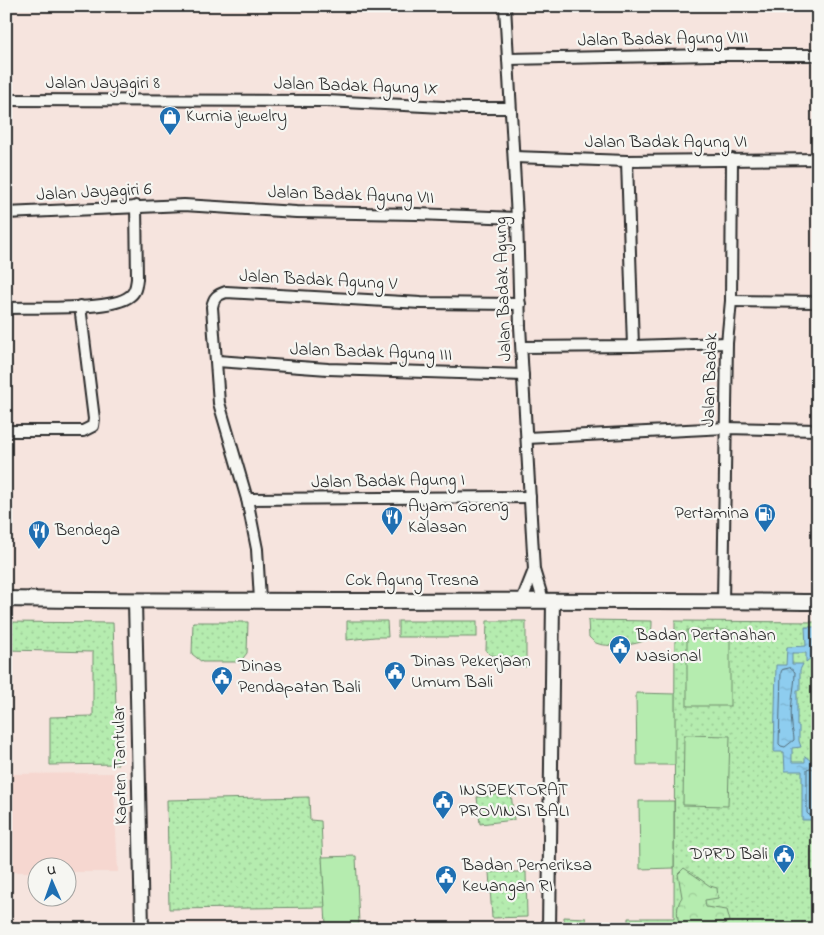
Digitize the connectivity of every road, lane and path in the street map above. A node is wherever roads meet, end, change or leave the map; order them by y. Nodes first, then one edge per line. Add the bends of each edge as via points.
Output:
1 (505, 6) edge
2 (818, 55) edge
3 (508, 59) junction
4 (6, 100) edge
5 (201, 100) joint
6 (510, 108) junction
7 (514, 157) junction
8 (732, 159) junction
9 (818, 159) edge
10 (627, 160) junction
11 (184, 205) joint
12 (136, 206) junction
13 (6, 213) edge
14 (517, 218) junction
15 (731, 301) junction
16 (818, 302) edge
17 (520, 304) junction
18 (80, 306) junction
19 (6, 308) edge
20 (727, 342) junction
21 (634, 346) junction
22 (522, 347) junction
23 (217, 360) junction
24 (523, 375) junction
25 (726, 428) junction
26 (818, 430) edge
27 (6, 431) edge
28 (527, 438) junction
29 (530, 497) junction
30 (247, 499) junction
31 (534, 570) junction
32 (6, 599) edge
33 (260, 600) junction
34 (522, 600) junction
35 (548, 600) junction
36 (135, 601) junction
37 (724, 602) junction
38 (818, 602) edge
39 (142, 929) edge
40 (549, 929) edge

1 - 3 street, Jalan Badak Agung
2 - 3 street, Jalan Badak Agung VIII
3 - 6 street, Jalan Badak Agung
4 - 5 street, Jalan Jayagiri 8
5 - 6 street, Jalan Badak Agung IX
6 - 7 street, Jalan Badak Agung
7 - 10 street, Jalan Badak Agung VI
7 - 14 street, Jalan Badak Agung
8 - 9 street, Jalan Badak Agung VI
8 - 10 street, Jalan Badak Agung VI
8 - 15 street, Jalan Badak
10 - 21 street
11 - 12 street, Jalan Jayagiri 6
11 - 14 street, Jalan Badak Agung VII via 296,212
12 - 13 street, Jalan Jayagiri 6
12 - 18 street via 137,279 132,296 110,303
14 - 17 street, Jalan Badak Agung
15 - 16 street
15 - 20 street, Jalan Badak
17 - 22 street, Jalan Badak Agung
17 - 23 street, Jalan Badak Agung V via 412,303 226,292 213,299
18 - 19 street
18 - 27 street via 93,426 83,431
20 - 21 street
20 - 25 street, Jalan Badak
21 - 22 street
22 - 24 street, Jalan Badak Agung
23 - 24 street, Jalan Badak Agung III via 328,368
23 - 30 street, Jalan Badak Agung V via 219,403
24 - 28 street, Jalan Badak Agung
25 - 26 street
25 - 28 street
25 - 37 street, Jalan Badak
28 - 29 street, Jalan Badak Agung
29 - 30 street, Jalan Badak Agung I
29 - 31 street, Jalan Badak Agung
30 - 33 street, Jalan Badak Agung V via 257,549
31 - 34 street, Jalan Badak Agung
31 - 35 street, Jalan Badak Agung
32 - 36 main road, Cok Agung Tresna
33 - 34 main road, Cok Agung Tresna
33 - 36 main road, Cok Agung Tresna
34 - 35 main road, Cok Agung Tresna
35 - 37 main road, Cok Agung Tresna
35 - 40 street
36 - 39 street, Kapten Tantular
37 - 38 main road, Cok Agung Tresna

